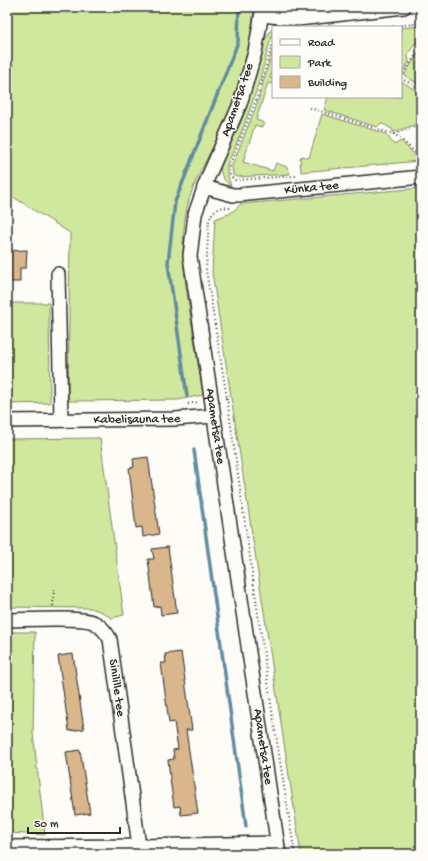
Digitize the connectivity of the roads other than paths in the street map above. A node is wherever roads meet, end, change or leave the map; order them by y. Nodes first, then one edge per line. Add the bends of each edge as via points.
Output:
1 (404, 7) edge
2 (262, 11) edge
3 (421, 177) edge
4 (204, 187) junction
5 (58, 274) dead end
6 (213, 416) junction
7 (61, 419) junction
8 (7, 420) edge
9 (7, 620) edge
10 (139, 846) junction
11 (7, 847) edge
12 (278, 850) edge

1 - 2 street via 298,19
2 - 4 street, Apametsa tee via 255,52 240,104
3 - 4 street, Künka tee via 233,195
4 - 6 street, Apametsa tee via 195,214 190,256
5 - 7 street
6 - 7 street, Kabelisauna tee via 175,419
6 - 12 street, Apametsa tee
7 - 8 street, Kabelisauna tee
9 - 10 street, Sinilille tee via 81,619 94,622 110,639
10 - 11 street
10 - 12 street

